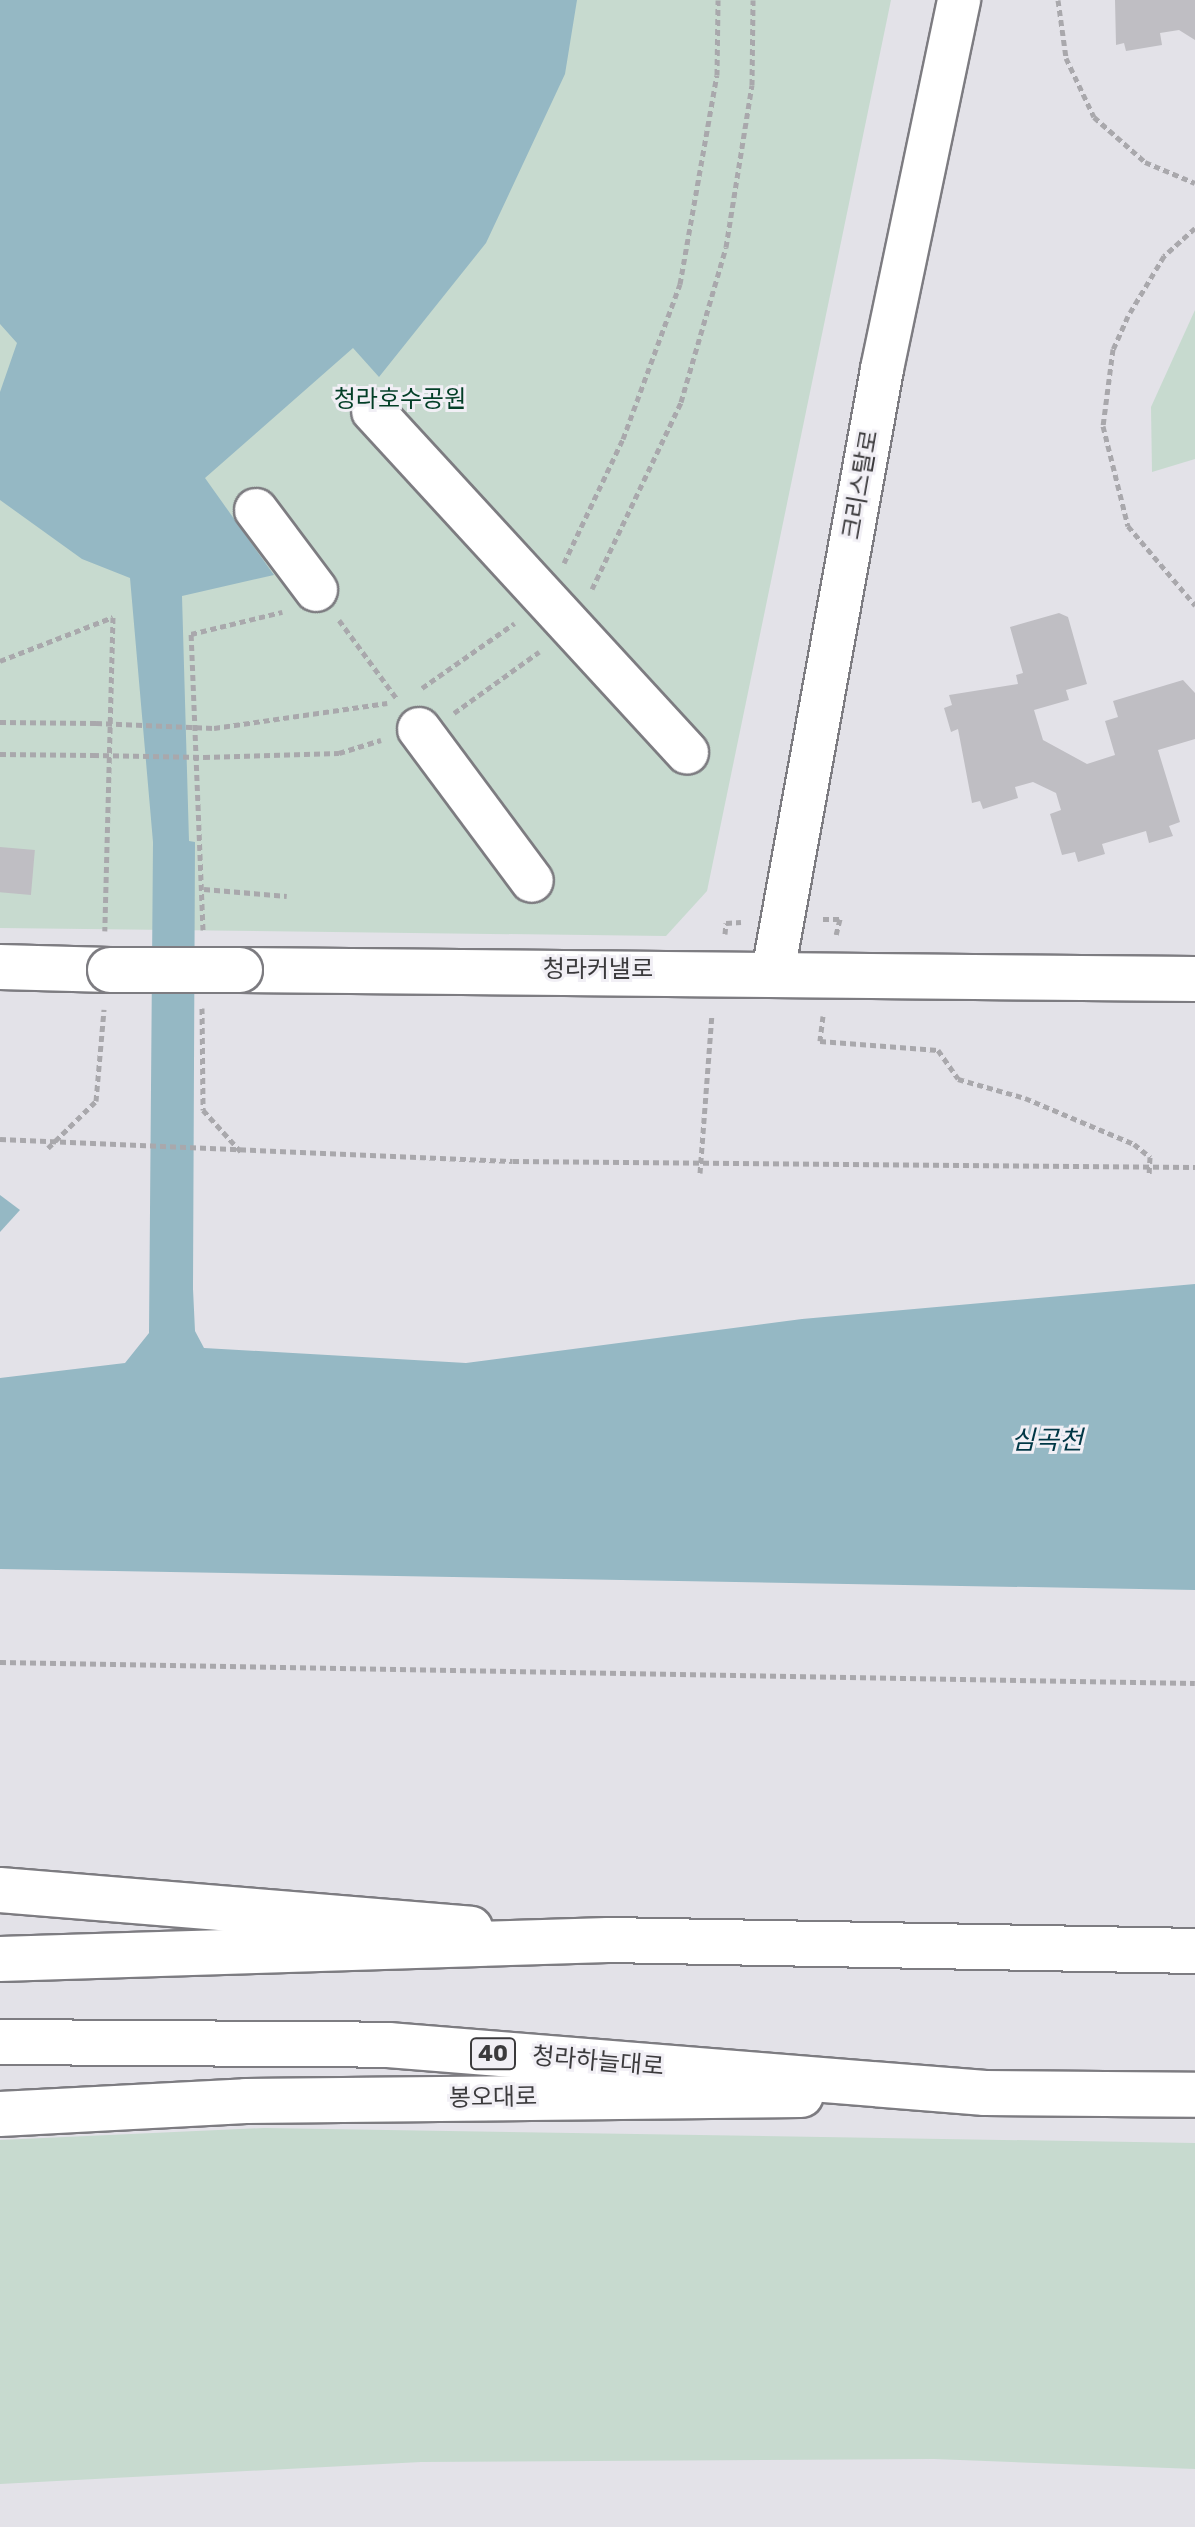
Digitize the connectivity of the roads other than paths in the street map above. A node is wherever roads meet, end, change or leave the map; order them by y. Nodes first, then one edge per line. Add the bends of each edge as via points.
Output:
1 (959, 0) edge
2 (373, 411) dead end
3 (256, 510) dead end
4 (316, 590) road end
5 (408, 714) road end
6 (687, 753) dead end
7 (532, 881) dead end
8 (0, 967) edge
9 (773, 972) junction
10 (1195, 979) edge
11 (0, 1890) edge
12 (608, 1940) junction
13 (1195, 1951) edge
14 (0, 1959) edge
15 (0, 2042) edge
16 (985, 2093) junction
17 (1195, 2095) edge
18 (0, 2114) edge

1 - 9 street, 크리스탈로 via 882,369
2 - 6 street
3 - 4 street
5 - 7 street
8 - 9 main road, 청라커낼로, bridge
9 - 10 main road, 청라커낼로
11 - 12 main road
12 - 13 main road
12 - 14 main road
15 - 16 main road, 청라하늘대로 / 40 via 388,2045
16 - 17 main road, 청라하늘대로 / 40
16 - 18 main road, 봉오대로 / 40 via 246,2101

